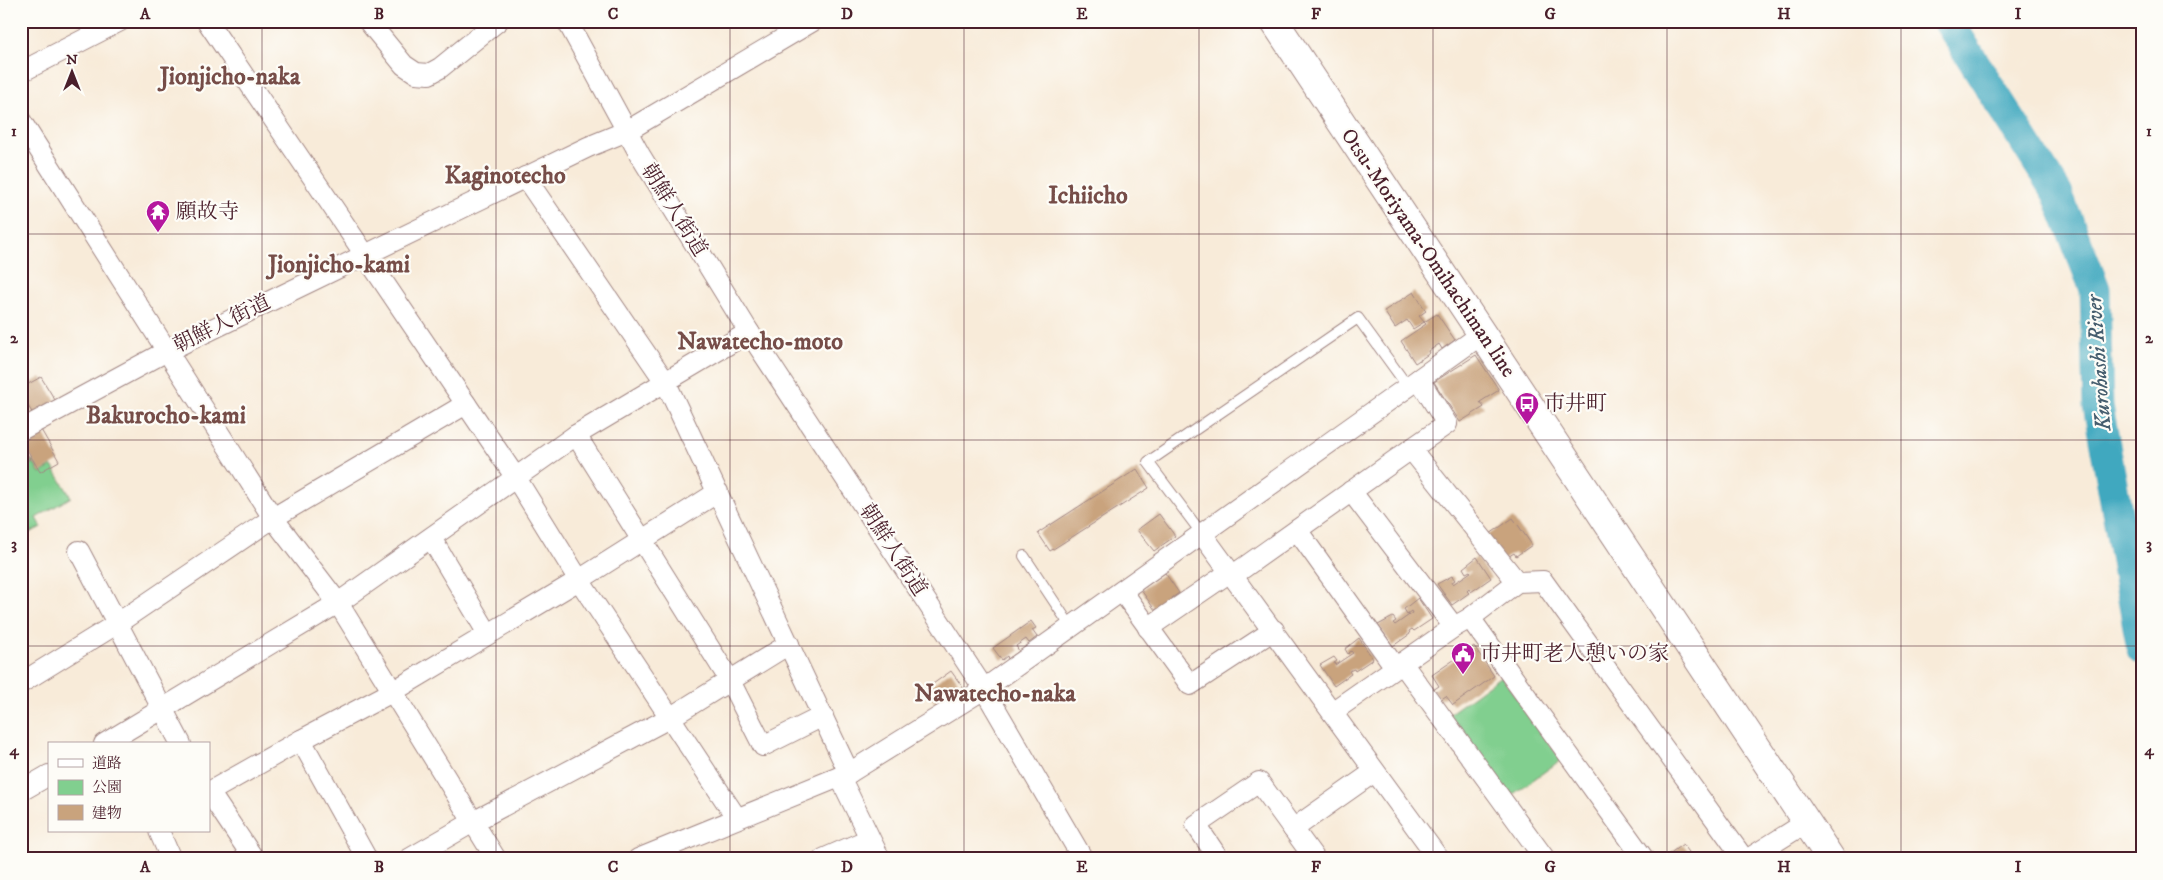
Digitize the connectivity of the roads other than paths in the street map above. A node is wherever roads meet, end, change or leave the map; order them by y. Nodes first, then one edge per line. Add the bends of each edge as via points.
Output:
1 (120, 21) edge
2 (207, 21) edge
3 (368, 21) edge
4 (498, 21) edge
5 (567, 21) edge
6 (813, 21) edge
7 (1274, 21) edge
8 (21, 72) edge
9 (21, 120) edge
10 (627, 131) junction
11 (525, 177) junction
12 (365, 255) junction
13 (749, 332) junction
14 (1482, 334) junction
15 (167, 351) junction
16 (666, 383) junction
17 (1414, 383) junction
18 (466, 404) junction
19 (21, 430) edge
20 (576, 435) junction
21 (1411, 449) junction
22 (516, 478) junction
23 (1352, 491) junction
24 (718, 492) junction
25 (273, 518) junction
26 (1297, 530) junction
27 (1202, 534) junction
28 (432, 538) junction
29 (642, 540) junction
30 (79, 551) dead end
31 (1024, 556) dead end
32 (1231, 574) junction
33 (580, 580) junction
34 (1517, 582) junction
35 (1122, 591) junction
36 (338, 603) junction
37 (118, 622) junction
38 (1462, 622) junction
39 (1071, 627) junction
40 (1148, 628) junction
41 (1274, 630) junction
42 (488, 634) junction
43 (789, 644) junction
44 (1399, 665) junction
45 (729, 679) junction
46 (21, 683) edge
47 (984, 689) junction
48 (392, 692) junction
49 (162, 711) junction
50 (1332, 712) junction
51 (823, 716) junction
52 (671, 717) junction
53 (301, 740) junction
54 (108, 742) edge
55 (180, 742) edge
56 (1374, 772) junction
57 (844, 775) junction
58 (48, 776) edge
59 (21, 791) edge
60 (210, 791) edge
61 (210, 793) edge
62 (736, 818) junction
63 (473, 822) junction
64 (1808, 822) junction
65 (1293, 829) junction
66 (159, 832) edge
67 (869, 839) junction
68 (641, 858) edge
69 (171, 859) edge
70 (254, 859) edge
71 (367, 859) edge
72 (409, 859) edge
73 (496, 859) edge
74 (823, 859) edge
75 (880, 859) edge
76 (1083, 859) edge
77 (1219, 859) edge
78 (1315, 859) edge
79 (1439, 859) edge
80 (1546, 859) edge
81 (1644, 859) edge
82 (1744, 859) edge
83 (1748, 859) edge
84 (1831, 859) edge

1 - 8 street
2 - 12 street
3 - 4 street via 404,65 416,73 429,74
5 - 10 street
6 - 10 street
7 - 14 main road, Otsu-Moriyama-Omihachiman line
9 - 15 street
10 - 11 street, 朝鮮人街道
10 - 13 street, 朝鮮人街道
11 - 12 street, 朝鮮人街道
11 - 16 street
12 - 15 street, 朝鮮人街道
12 - 18 street
13 - 16 street
13 - 47 street, 朝鮮人街道
14 - 17 street
14 - 64 main road, Otsu-Moriyama-Omihachiman line
15 - 19 street, 朝鮮人街道
15 - 25 street
16 - 20 street
16 - 24 street
17 - 21 street via 1447,424
17 - 27 street
17 - 27 lane via 1358,318 1148,462
18 - 22 street
18 - 25 street
20 - 22 street
20 - 29 street
21 - 23 street
21 - 34 street
22 - 28 street
22 - 33 street
23 - 26 street
23 - 38 street
24 - 29 street
24 - 43 street
25 - 36 street
25 - 37 street
26 - 32 street
26 - 44 street
27 - 32 street
27 - 35 street
28 - 36 street
28 - 42 street
29 - 33 street
29 - 45 street
30 - 37 street
31 - 39 lane
32 - 40 street
32 - 41 street
33 - 42 street
33 - 52 street
34 - 38 street
34 - 82 street via 1543,582
35 - 39 street
35 - 40 street
36 - 48 street
36 - 49 street
37 - 46 street
37 - 49 street
38 - 44 street
38 - 81 street
39 - 47 street
40 - 41 street via 1190,686
41 - 50 street
42 - 48 street
43 - 45 street
43 - 51 street
44 - 50 street
44 - 80 street
45 - 51 street via 763,746
45 - 52 street
47 - 57 street
47 - 76 street, 朝鮮人街道
48 - 53 street
48 - 63 street
49 - 54 street
49 - 55 street
50 - 56 street
51 - 57 street
52 - 62 street
52 - 63 street
53 - 60 street
53 - 71 street
56 - 65 street
56 - 79 street
57 - 62 street
57 - 67 street
58 - 59 street
61 - 70 street
62 - 68 street
63 - 72 street
63 - 73 street
64 - 83 street
64 - 84 main road, Otsu-Moriyama-Omihachiman line
65 - 77 street via 1259,782 1196,825
65 - 78 street
66 - 69 street
67 - 74 street
67 - 75 street

